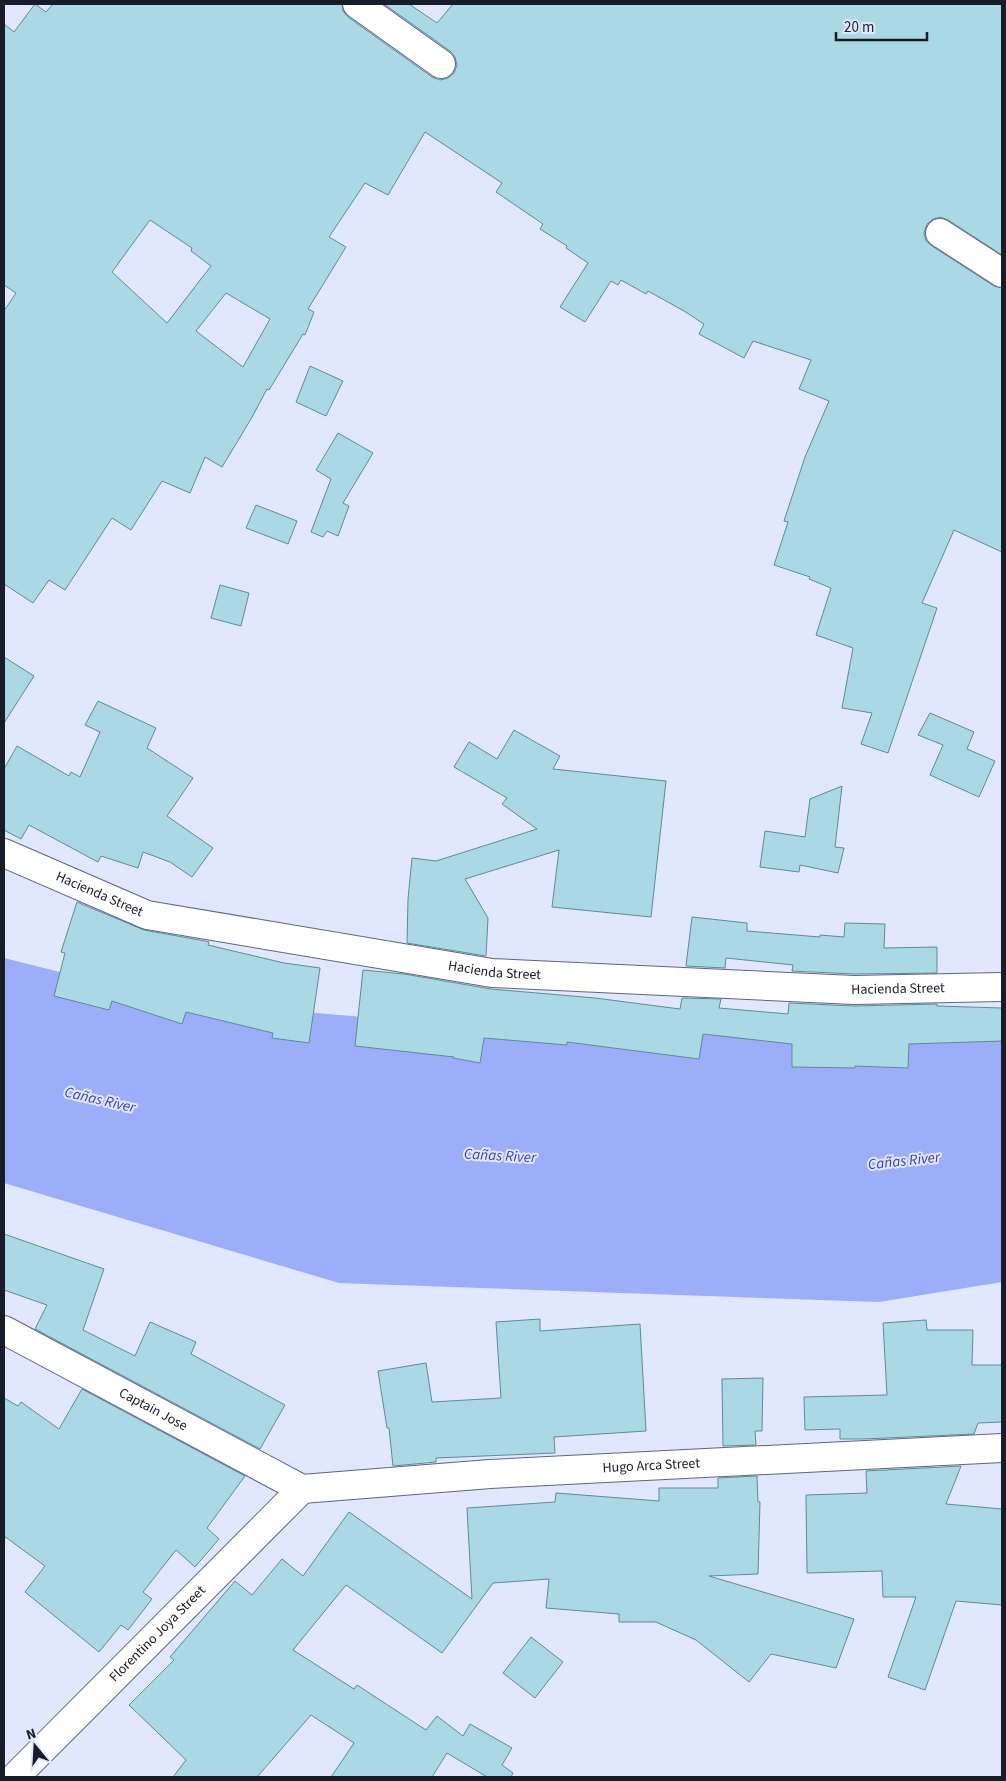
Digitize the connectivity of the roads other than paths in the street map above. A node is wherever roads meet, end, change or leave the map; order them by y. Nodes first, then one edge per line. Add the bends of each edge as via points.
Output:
1 (357, 4) edge
2 (441, 64) dead end
3 (940, 233) dead end
4 (1002, 273) edge
5 (4, 853) edge
6 (1002, 987) edge
7 (4, 1330) edge
8 (1002, 1448) edge
9 (302, 1489) junction
10 (14, 1777) edge

1 - 2 street
3 - 4 street
5 - 6 street, Hacienda Street via 147,915 492,973 854,990
7 - 9 street, Captain Jose
8 - 9 street, Hugo Arca Street via 490,1474
9 - 10 street, Florentino Joya Street

